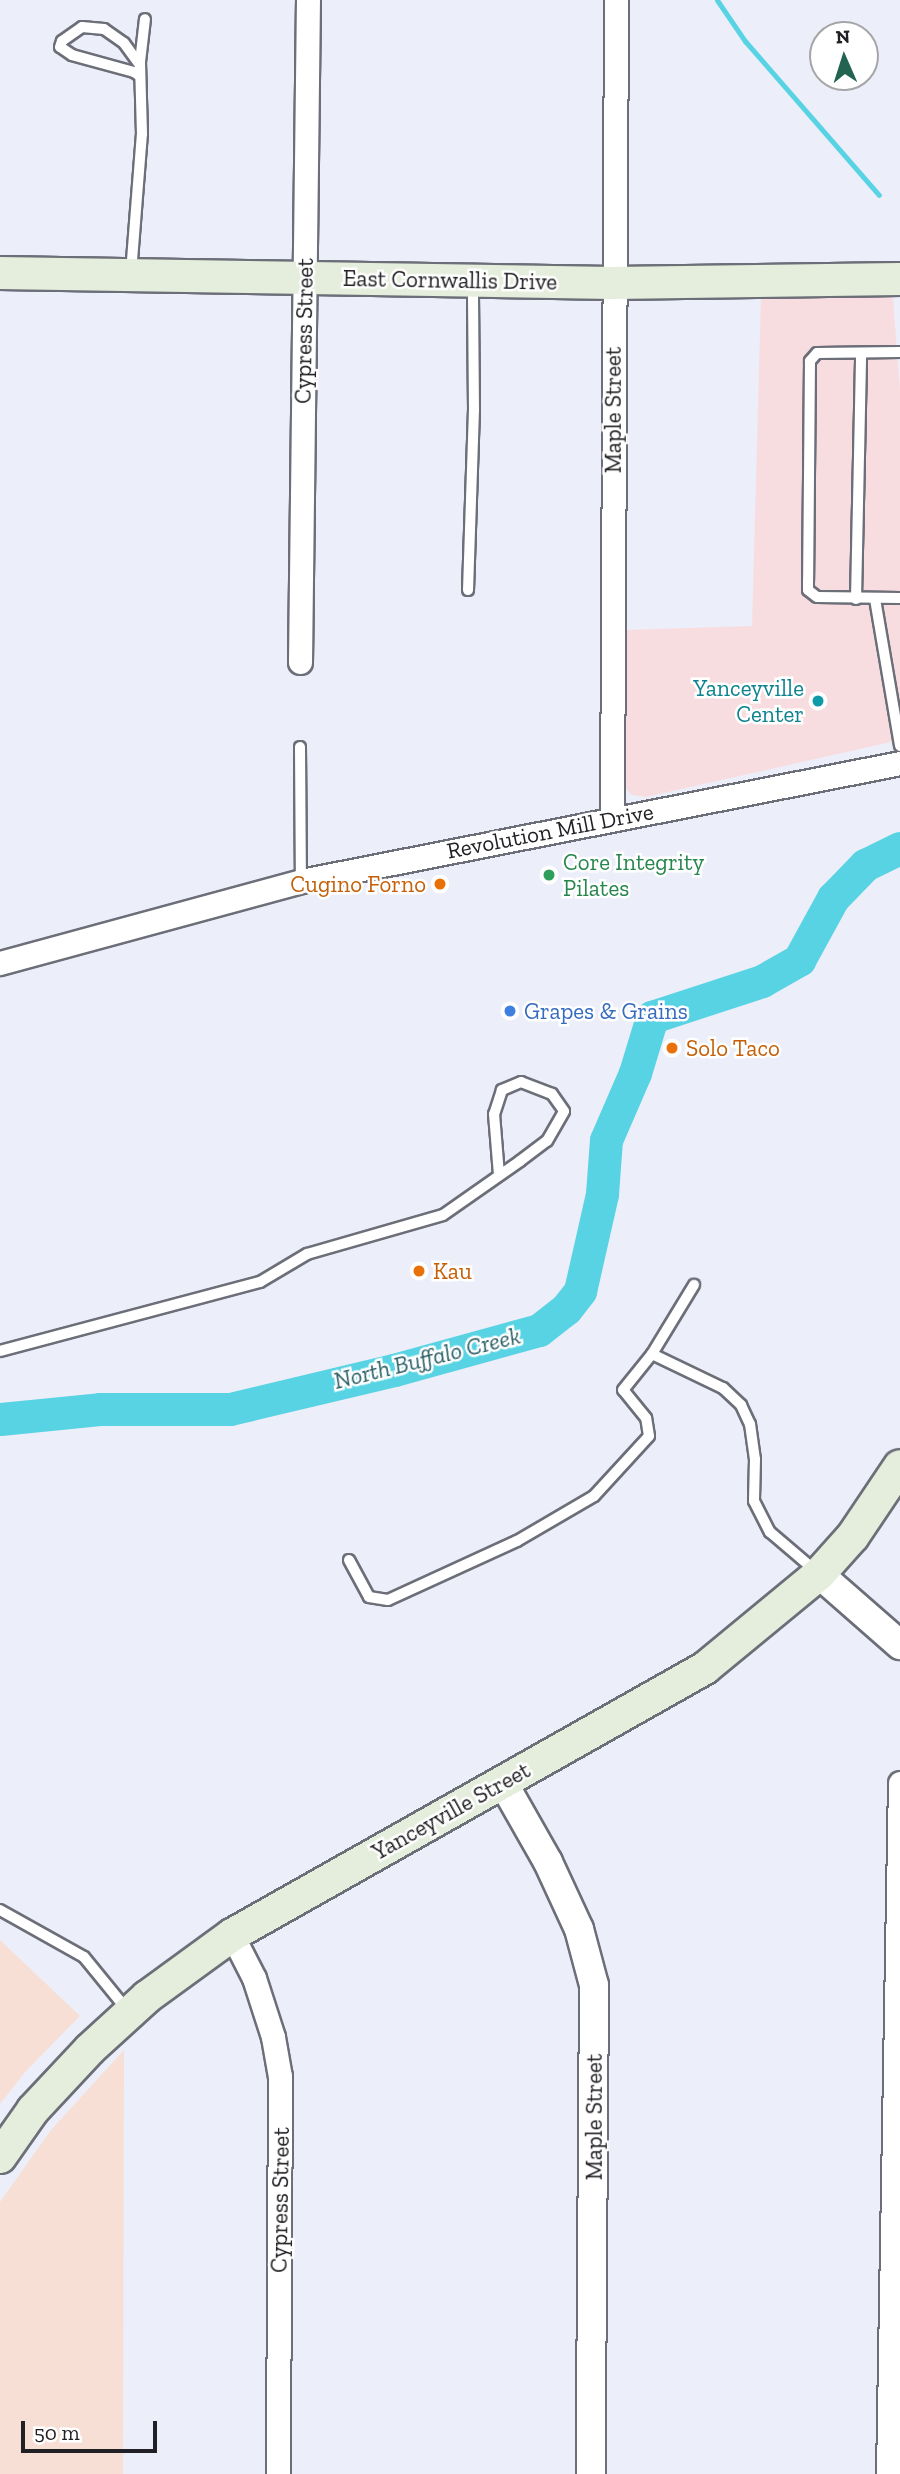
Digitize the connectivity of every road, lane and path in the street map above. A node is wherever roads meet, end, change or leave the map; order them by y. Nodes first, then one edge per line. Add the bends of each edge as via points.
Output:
1 (308, 0) edge
2 (616, 0) edge
3 (145, 19) dead end
4 (140, 71) junction
5 (0, 272) edge
6 (131, 275) junction
7 (304, 278) junction
8 (472, 279) junction
9 (900, 279) edge
10 (613, 283) junction
11 (900, 352) edge
12 (861, 353) junction
13 (468, 590) dead end
14 (900, 598) edge
15 (856, 599) junction
16 (875, 599) junction
17 (300, 662) dead end
18 (900, 746) edge
19 (300, 747) dead end
20 (900, 763) edge
21 (612, 819) junction
22 (301, 881) junction
23 (0, 963) edge
24 (499, 1175) junction
25 (694, 1285) dead end
26 (0, 1351) edge
27 (652, 1354) junction
28 (900, 1466) edge
29 (349, 1560) dead end
30 (819, 1574) junction
31 (900, 1645) edge
32 (502, 1781) junction
33 (900, 1783) edge
34 (0, 1910) edge
35 (232, 1935) junction
36 (130, 2013) junction
37 (0, 2157) edge
38 (278, 2474) edge
39 (591, 2474) edge
40 (888, 2474) edge

1 - 7 street, Cypress Street
2 - 10 street, Maple Street
3 - 4 lane
4 - 4 lane via 72,55 60,47 75,29 104,29 124,43
4 - 6 lane via 142,134
5 - 6 main road, East Cornwallis Drive
6 - 7 main road, East Cornwallis Drive
7 - 8 main road, East Cornwallis Drive
7 - 17 street, Cypress Street
8 - 10 main road, East Cornwallis Drive
8 - 13 lane via 474,410
9 - 10 main road, East Cornwallis Drive
10 - 21 street, Maple Street
11 - 12 lane
12 - 15 lane
12 - 15 lane via 817,353 810,361 808,590 817,597
14 - 16 lane
15 - 16 lane
16 - 18 lane
19 - 22 lane
20 - 21 street, Revolution Mill Drive
21 - 22 street, Revolution Mill Drive
22 - 23 street, Revolution Mill Drive
24 - 24 lane via 494,1114 502,1090 521,1082 552,1094 564,1111 547,1142
24 - 26 lane via 443,1215 307,1254 260,1282
25 - 27 lane
27 - 29 lane via 624,1390 646,1418 649,1436 594,1496 517,1541 388,1600 369,1597
27 - 30 lane via 723,1388 741,1405 750,1423 755,1459 754,1500 770,1532
28 - 30 main road, Yanceyville Street via 853,1536
30 - 31 street
30 - 32 main road, Yanceyville Street via 705,1668
32 - 35 main road, Yanceyville Street
32 - 39 street, Maple Street via 579,1929 593,1985
33 - 40 street
34 - 36 lane via 84,1957
35 - 36 main road, Yanceyville Street
35 - 38 street, Cypress Street via 254,1978 280,2076
36 - 37 main road, Yanceyville Street via 33,2110

